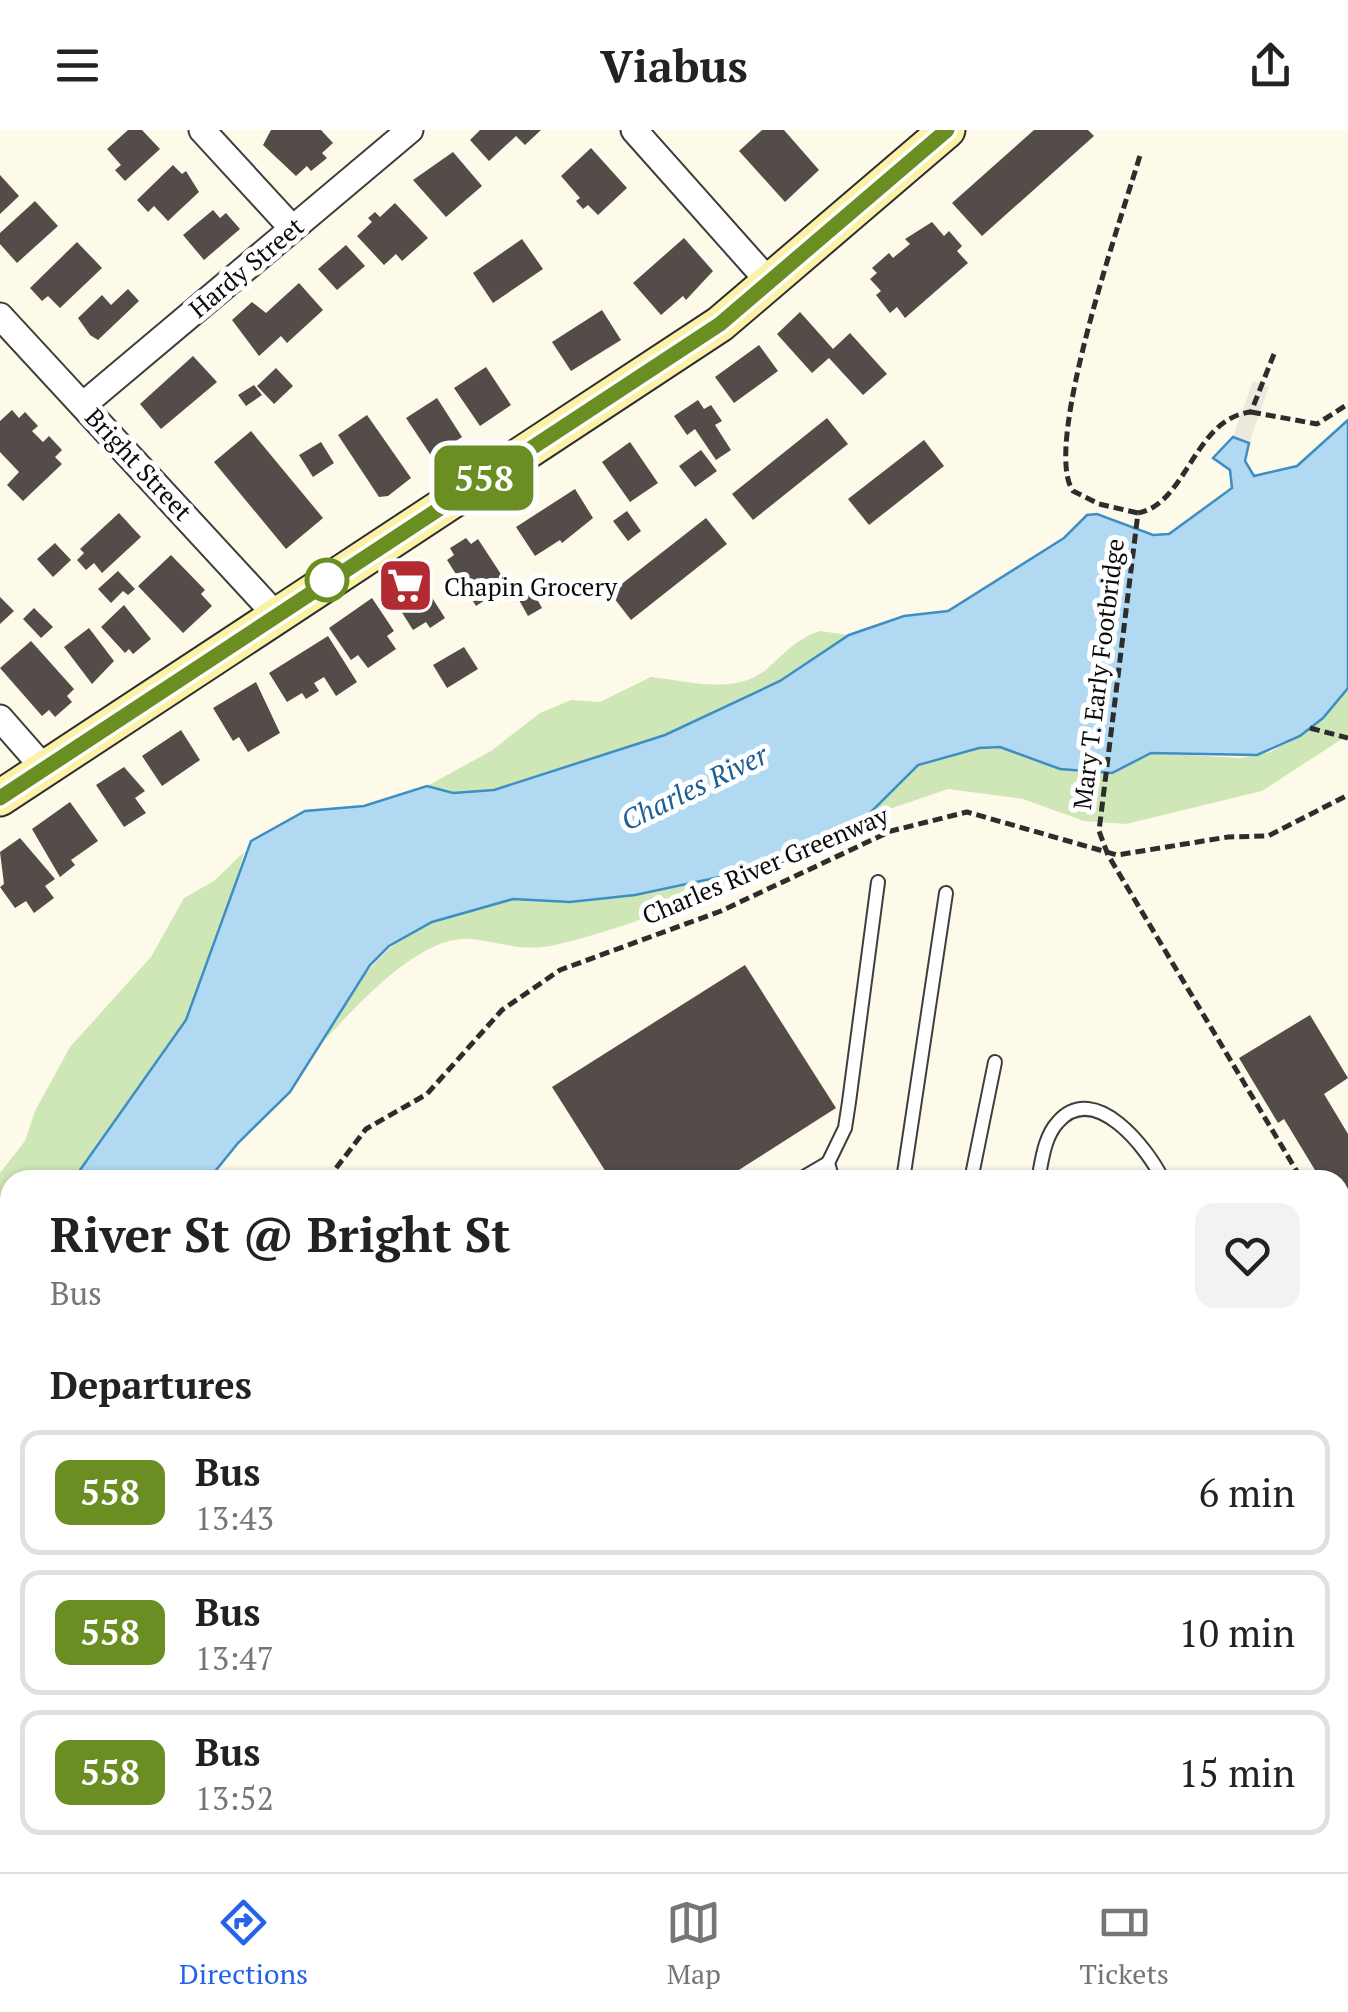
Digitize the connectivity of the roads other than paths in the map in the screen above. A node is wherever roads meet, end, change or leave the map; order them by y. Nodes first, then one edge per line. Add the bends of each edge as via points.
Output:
1 (202, 130) edge
2 (410, 130) edge
3 (634, 130) edge
4 (946, 130) edge
5 (292, 228) junction
6 (770, 284) junction
7 (0, 316) edge
8 (83, 405) junction
9 (275, 614) junction
10 (0, 718) edge
11 (43, 767) junction
12 (0, 798) edge
13 (878, 882) dead end
14 (946, 893) dead end
15 (995, 1062) dead end
16 (828, 1164) junction
17 (817, 1170) edge
18 (830, 1170) edge
19 (904, 1170) edge
20 (973, 1170) edge
21 (1040, 1170) edge
22 (1158, 1170) edge

1 - 5 street
2 - 5 street, Hardy Street
3 - 6 street
4 - 6 main road
5 - 8 street, Hardy Street
6 - 9 main road via 680,352
7 - 8 street, Bright Street
8 - 9 street, Bright Street
9 - 11 main road
10 - 11 street
11 - 12 main road
13 - 16 lane via 850,1102
14 - 19 lane
15 - 20 lane
16 - 17 lane
16 - 18 lane
21 - 22 lane via 1060,1118 1088,1111 1101,1112 1130,1134

